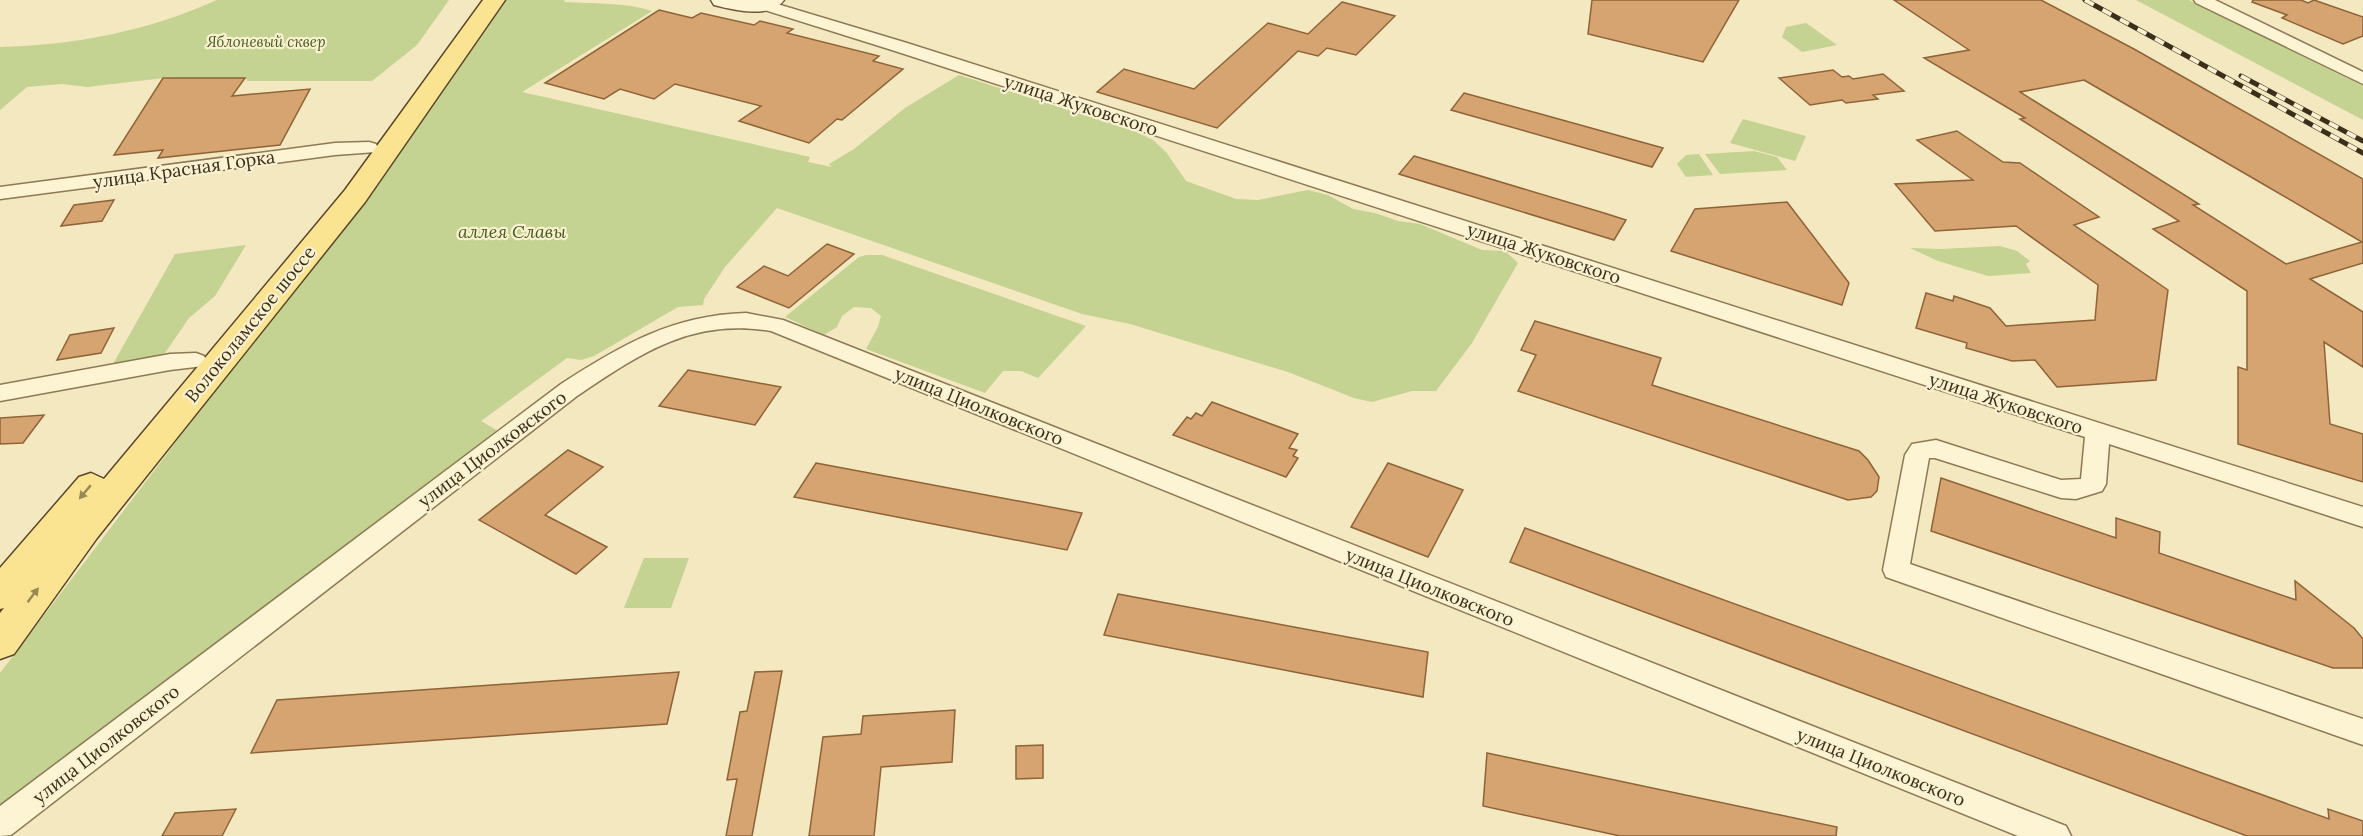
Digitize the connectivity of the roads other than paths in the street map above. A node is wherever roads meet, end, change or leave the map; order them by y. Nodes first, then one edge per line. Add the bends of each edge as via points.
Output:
1 (470, 0) edge
2 (494, 0) edge
3 (722, 0) edge
4 (2202, 0) edge
5 (768, 3) edge
6 (2363, 79) edge
7 (369, 148) junction
8 (0, 194) edge
9 (196, 361) junction
10 (0, 393) edge
11 (2097, 432) junction
12 (2363, 517) edge
13 (0, 594) edge
14 (0, 643) edge
15 (2363, 732) edge
16 (0, 825) edge
17 (2055, 836) edge

1 - 7 main road, Волоколамское шоссе
14 -> 2 main road, Волоколамское шоссе via 104,503 354,196
3 - 5 street, улица Жуковского
4 - 6 street
5 - 11 street, улица Жуковского
7 - 8 street, улица Красная Горка via 342,148
7 - 9 main road, Волоколамское шоссе
9 - 10 street via 170,362
9 -> 13 main road, Волоколамское шоссе
11 - 12 street, улица Жуковского
11 - 15 street via 2093,484 2076,490 2061,489 1936,449 1921,450 1896,570
16 - 17 street, улица Циолковского via 596,372 667,334 700,323 751,319 1000,414

